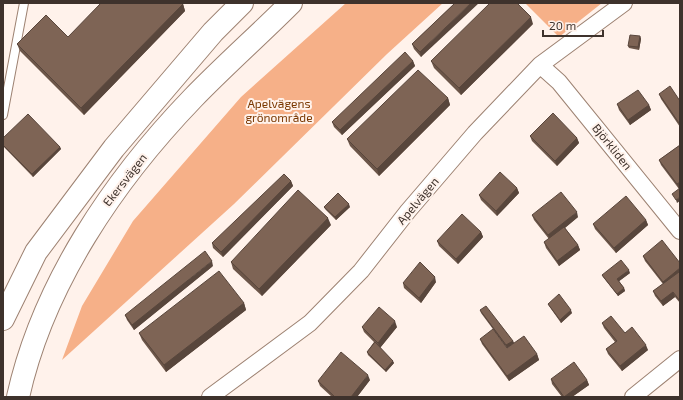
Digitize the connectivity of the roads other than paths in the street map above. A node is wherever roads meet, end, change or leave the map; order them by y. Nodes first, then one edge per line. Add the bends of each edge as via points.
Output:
1 (24, 3) edge
2 (242, 3) edge
3 (291, 3) edge
4 (624, 3) edge
5 (540, 65) junction
6 (3, 115) edge
7 (680, 231) edge
8 (3, 319) edge
9 (680, 359) edge
10 (18, 397) edge
11 (210, 397) edge
12 (632, 397) edge

1 - 6 lane
2 - 8 main road via 213,32 114,148 36,252
3 - 10 main road, Ekersvägen via 193,98 125,176 87,231 55,292 32,349
4 - 5 street, Apelvägen
5 - 7 street, Björkliden via 559,82
5 - 11 street, Apelvägen via 475,133 360,271 310,323
9 - 12 street

